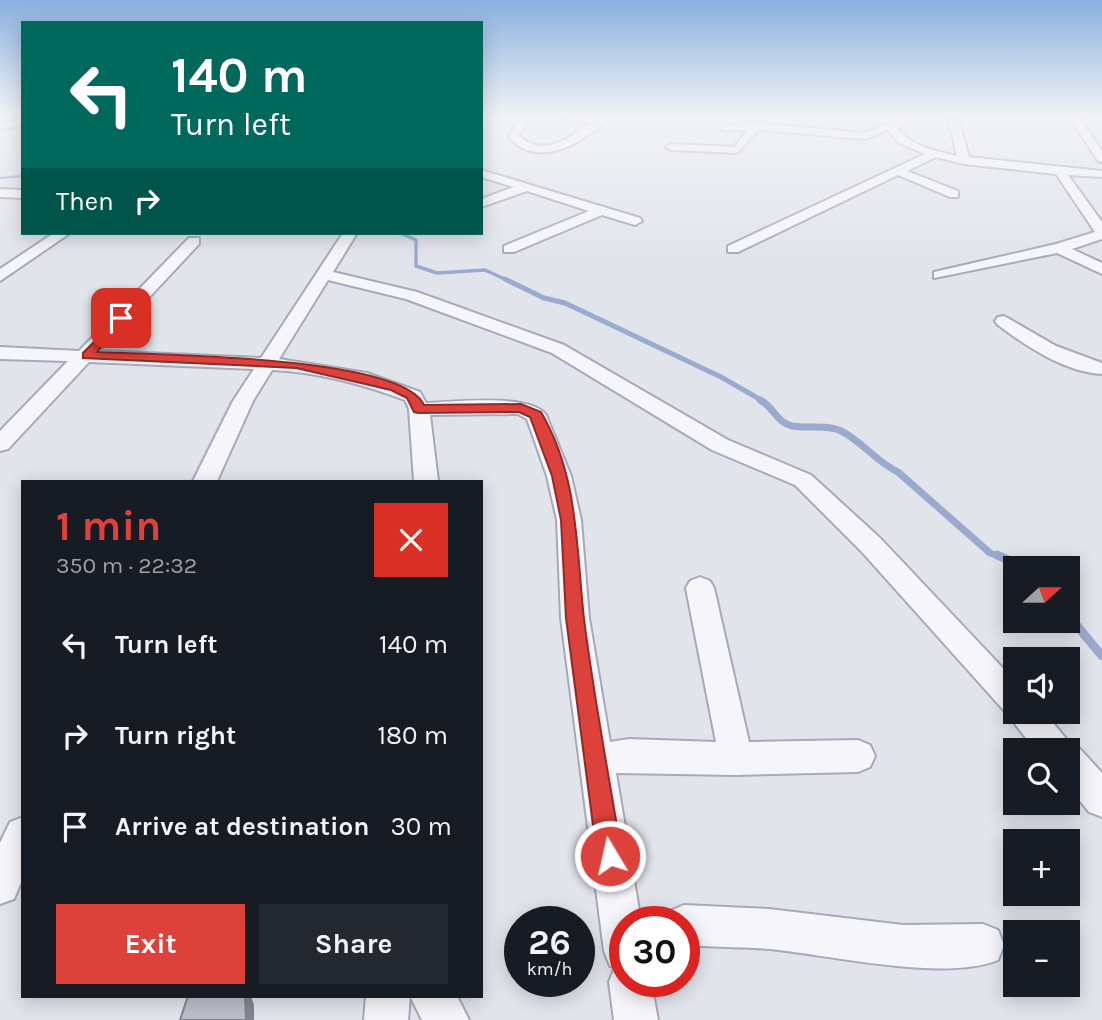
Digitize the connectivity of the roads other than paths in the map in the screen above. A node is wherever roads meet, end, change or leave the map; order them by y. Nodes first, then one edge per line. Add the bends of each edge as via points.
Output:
1 (913, 164) edge
2 (991, 164) edge
3 (1059, 170) junction
4 (897, 171) junction
5 (483, 174) edge
6 (1102, 174) edge
7 (527, 187) junction
8 (0, 193) edge
9 (21, 194) edge
10 (954, 194) dead end
11 (483, 202) edge
12 (600, 211) junction
13 (635, 221) dead end
14 (60, 235) edge
15 (349, 235) edge
16 (194, 241) dead end
17 (1059, 248) junction
18 (509, 249) dead end
19 (733, 249) dead end
20 (1102, 269) edge
21 (321, 274) junction
22 (939, 275) dead end
23 (0, 276) edge
24 (1004, 321) dead end
25 (0, 354) edge
26 (87, 355) junction
27 (266, 363) junction
28 (1101, 374) edge
29 (419, 409) junction
30 (0, 444) edge
31 (205, 480) edge
32 (426, 480) edge
33 (700, 588) dead end
34 (1003, 691) edge
35 (1034, 724) edge
36 (1046, 738) edge
37 (858, 756) dead end
38 (736, 759) junction
39 (595, 760) junction
40 (1080, 774) edge
41 (1102, 799) edge
42 (21, 839) edge
43 (0, 885) edge
44 (620, 906) edge
45 (700, 926) edge
46 (983, 945) dead end
47 (632, 997) edge
48 (388, 998) edge
49 (433, 998) edge
50 (386, 1020) edge
51 (447, 1020) edge
52 (636, 1020) edge

1 - 4 street
2 - 3 street
3 - 6 street
3 - 17 street via 1102,232
4 - 10 street
4 - 19 street
5 - 7 street
7 - 11 street
7 - 12 street
8 - 9 street
12 - 13 street
12 - 18 street
14 - 23 street
15 - 21 street
16 - 26 street
17 - 20 street
17 - 22 street
21 - 27 street
21 - 34 street via 411,295 558,349 720,446 803,480 870,545
24 - 28 street via 1034,344
25 - 26 street
26 - 27 street
26 - 30 street
27 - 29 street via 322,369 395,387 413,396
27 - 31 street
29 - 32 street
29 - 39 street via 521,408 536,415 559,476 569,520 575,618
33 - 38 street
35 - 36 street
37 - 38 street
38 - 39 street via 629,755
39 - 44 street
40 - 41 street
42 - 43 street
45 - 46 street via 769,929 903,946
47 - 52 street
48 - 50 street
49 - 51 street

